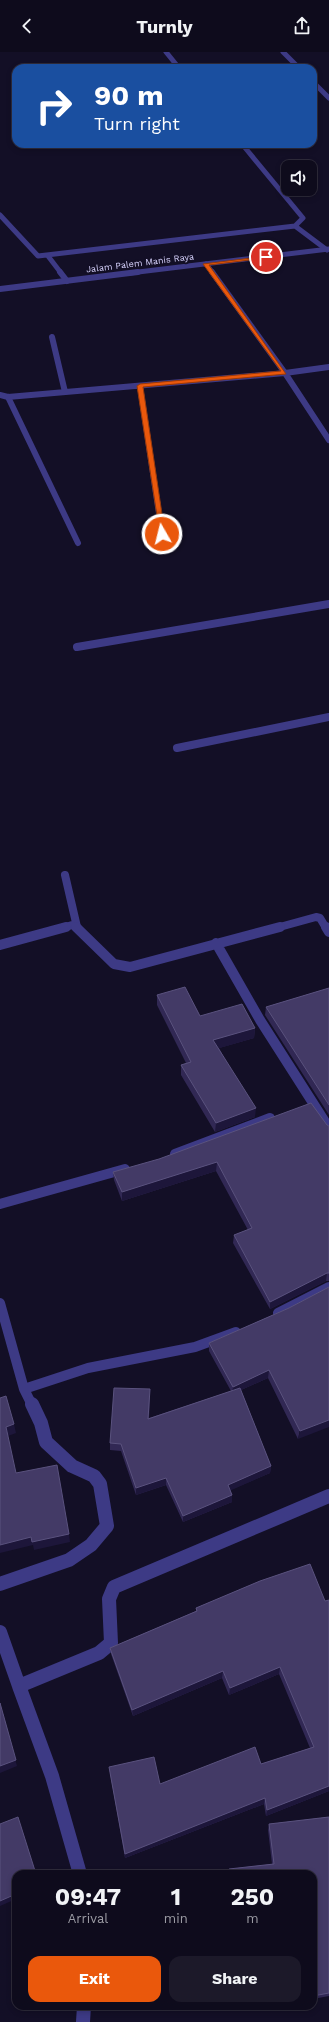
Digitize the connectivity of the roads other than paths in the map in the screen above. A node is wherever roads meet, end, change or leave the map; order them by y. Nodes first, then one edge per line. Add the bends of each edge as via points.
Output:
1 (166, 52) edge
2 (283, 52) edge
3 (176, 64) edge
4 (295, 64) edge
5 (317, 86) edge
6 (329, 98) edge
7 (245, 148) edge
8 (0, 215) edge
9 (295, 226) junction
10 (328, 250) edge
11 (48, 256) junction
12 (206, 264) junction
13 (67, 281) junction
14 (0, 288) edge
15 (52, 337) dead end
16 (329, 367) edge
17 (284, 373) junction
18 (140, 386) junction
19 (65, 392) junction
20 (0, 395) edge
21 (8, 396) junction
22 (329, 440) edge
23 (162, 534) dead end
24 (78, 543) dead end
25 (329, 604) edge
26 (77, 648) dead end
27 (329, 717) edge
28 (177, 748) dead end
29 (65, 875) dead end
30 (77, 927) junction
31 (329, 932) edge
32 (216, 943) junction
33 (0, 945) edge
34 (277, 1116) edge
35 (329, 1128) edge
36 (164, 1158) edge
37 (134, 1167) edge
38 (0, 1204) edge
39 (329, 1287) edge
40 (0, 1302) edge
41 (264, 1319) edge
42 (243, 1328) edge
43 (24, 1389) junction
44 (329, 1496) edge
45 (0, 1584) edge
46 (0, 1632) edge
47 (19, 1686) junction
48 (79, 1870) edge
49 (84, 2010) edge
50 (84, 2022) edge

1 - 3 street
2 - 4 street
5 - 6 street
7 - 9 street via 303,218
8 - 11 street via 34,253 38,256
9 - 10 street
9 - 11 street
10 - 12 street, Jalam Palem Manis Raya
11 - 13 street
12 - 13 street, Jalam Palem Manis Raya
12 - 17 street
13 - 14 street, Jalam Palem Manis Raya
15 - 19 street
16 - 17 street
17 - 18 street
17 - 22 street
18 - 19 street
18 - 23 street
19 - 21 street
20 - 21 street
21 - 24 street
25 - 26 street
27 - 28 street
29 - 30 street
30 - 32 street via 114,964 122,967
30 - 33 street via 69,925
31 - 32 street via 320,918 316,917
32 - 35 street via 309,1104
34 - 36 street
37 - 38 street
39 - 41 street
40 - 43 street
42 - 43 street via 195,1346 88,1368
43 - 45 street via 41,1423 46,1442 72,1466 94,1476 100,1484 107,1526 91,1545 69,1560
44 - 47 street via 114,1587 109,1599 111,1643 99,1653
46 - 47 street
47 - 48 street via 52,1776
49 - 50 street

